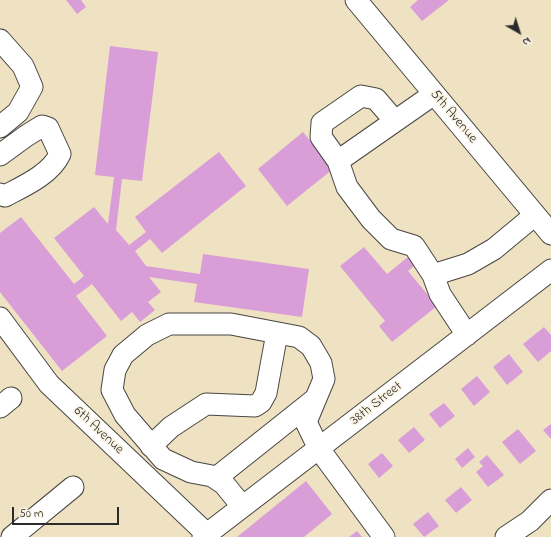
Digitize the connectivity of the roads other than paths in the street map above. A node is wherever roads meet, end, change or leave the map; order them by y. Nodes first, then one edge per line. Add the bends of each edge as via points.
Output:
1 (356, 0) edge
2 (0, 40) edge
3 (434, 94) junction
4 (394, 120) junction
5 (0, 127) edge
6 (0, 156) edge
7 (338, 161) junction
8 (0, 194) edge
9 (535, 215) junction
10 (551, 234) edge
11 (551, 270) edge
12 (433, 276) junction
13 (0, 318) edge
14 (277, 333) junction
15 (466, 335) junction
16 (318, 397) junction
17 (151, 446) junction
18 (319, 449) junction
19 (216, 478) junction
20 (73, 487) dead end
21 (551, 500) edge
22 (242, 506) junction
23 (551, 514) edge
24 (530, 521) junction
25 (206, 536) edge
26 (12, 537) edge
27 (384, 537) edge
28 (506, 537) edge

1 - 3 street, 5th Avenue
2 - 5 street via 23,66 32,87 18,112
3 - 4 street
3 - 9 street, 5th Avenue
4 - 7 street
4 - 7 street via 376,99 361,96 322,123 321,136
6 - 8 street via 42,126 48,128 60,154 55,164 24,186 6,196
7 - 12 street via 347,187 371,219 391,239 414,246
9 - 10 street, 5th Avenue
9 - 12 street via 494,249 468,264
11 - 15 street, 38th Street
12 - 15 street via 440,294
13 - 25 street, 6th Avenue via 49,384
14 - 16 street via 299,337 311,346 321,363 324,379
14 - 17 street via 266,393 261,402 255,406 206,404 171,427
14 - 17 street via 231,324 169,324 123,354 115,370 112,390 126,415
15 - 18 street, 38th Street
16 - 18 street via 306,422
16 - 19 street
17 - 19 street via 163,459 191,472
18 - 22 street, 38th Street
18 - 27 street
19 - 22 street
20 - 26 street
21 - 24 street
22 - 25 street, 38th Street
23 - 24 street
24 - 28 street

